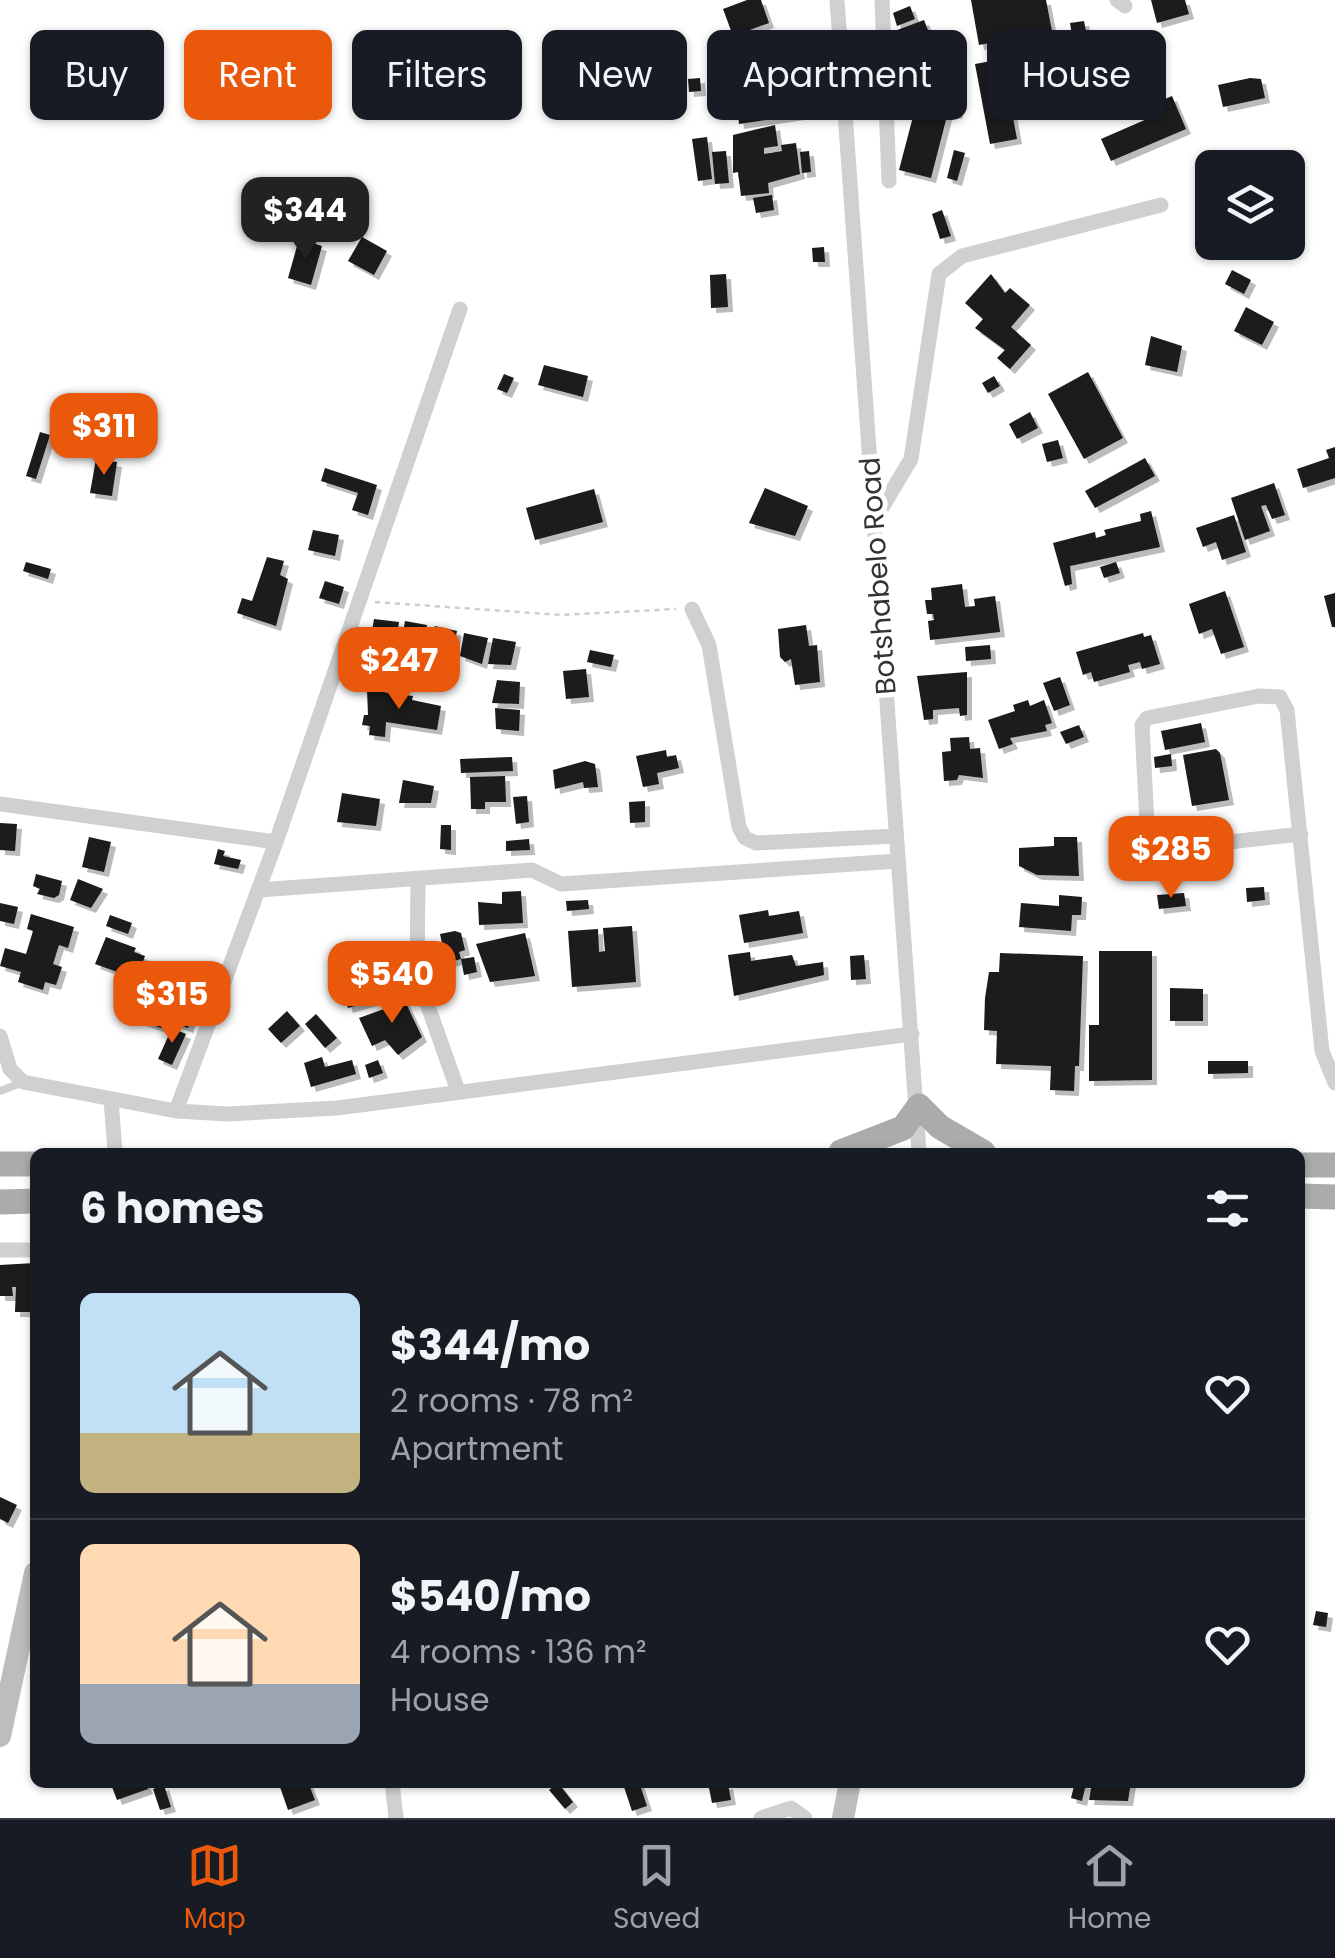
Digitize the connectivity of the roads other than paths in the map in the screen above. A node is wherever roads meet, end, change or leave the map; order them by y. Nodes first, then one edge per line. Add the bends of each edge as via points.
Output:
1 (838, 0) edge
2 (882, 0) edge
3 (889, 182) dead end
4 (1160, 205) dead end
5 (460, 309) dead end
6 (874, 522) junction
7 (692, 608) road end
8 (0, 804) edge
9 (1301, 834) junction
10 (896, 836) junction
11 (276, 842) junction
12 (898, 861) junction
13 (418, 880) junction
14 (259, 890) junction
15 (912, 1034) junction
16 (0, 1036) edge
17 (23, 1082) junction
18 (1335, 1083) edge
19 (0, 1091) edge
20 (458, 1091) junction
21 (111, 1100) junction
22 (919, 1106) junction
23 (176, 1110) junction
24 (114, 1148) edge
25 (850, 1148) edge
26 (919, 1148) edge
27 (977, 1148) edge
28 (0, 1164) edge
29 (30, 1164) edge
30 (1305, 1164) edge
31 (1335, 1165) edge
32 (1305, 1196) edge
33 (1335, 1197) edge
34 (30, 1201) edge
35 (0, 1202) edge
36 (0, 1250) edge
37 (30, 1250) edge
38 (30, 1596) edge
39 (0, 1736) edge
40 (393, 1788) edge
41 (849, 1788) edge
42 (396, 1818) edge
43 (761, 1818) edge
44 (805, 1818) edge
45 (843, 1818) edge

1 - 6 street, Botshabelo Road
2 - 3 street
4 - 6 street via 945,265 911,459
5 - 11 street
6 - 10 street, Botshabelo Road
7 - 10 street via 710,645 746,838 756,843
8 - 11 street
9 - 9 street via 1280,697 1146,718 1148,844 1166,849
9 - 18 street via 1322,1051
10 - 12 street, Botshabelo Road
11 - 14 street
12 - 13 street via 562,884 532,870
12 - 15 street, Botshabelo Road
13 - 14 street
13 - 20 street via 417,975
14 - 23 street
15 - 20 street
15 - 22 street, Botshabelo Road
16 - 17 street via 10,1069
17 - 19 lane
17 - 21 street
20 - 23 street via 338,1108
21 - 23 street
21 - 24 street
22 - 25 main road via 903,1128
22 - 26 street, Botshabelo Road
22 - 27 main road
28 - 29 main road
30 - 31 main road
32 - 33 main road
34 - 35 main road
36 - 37 street
38 - 39 street
40 - 42 street
41 - 45 street
43 - 44 street via 791,1808

